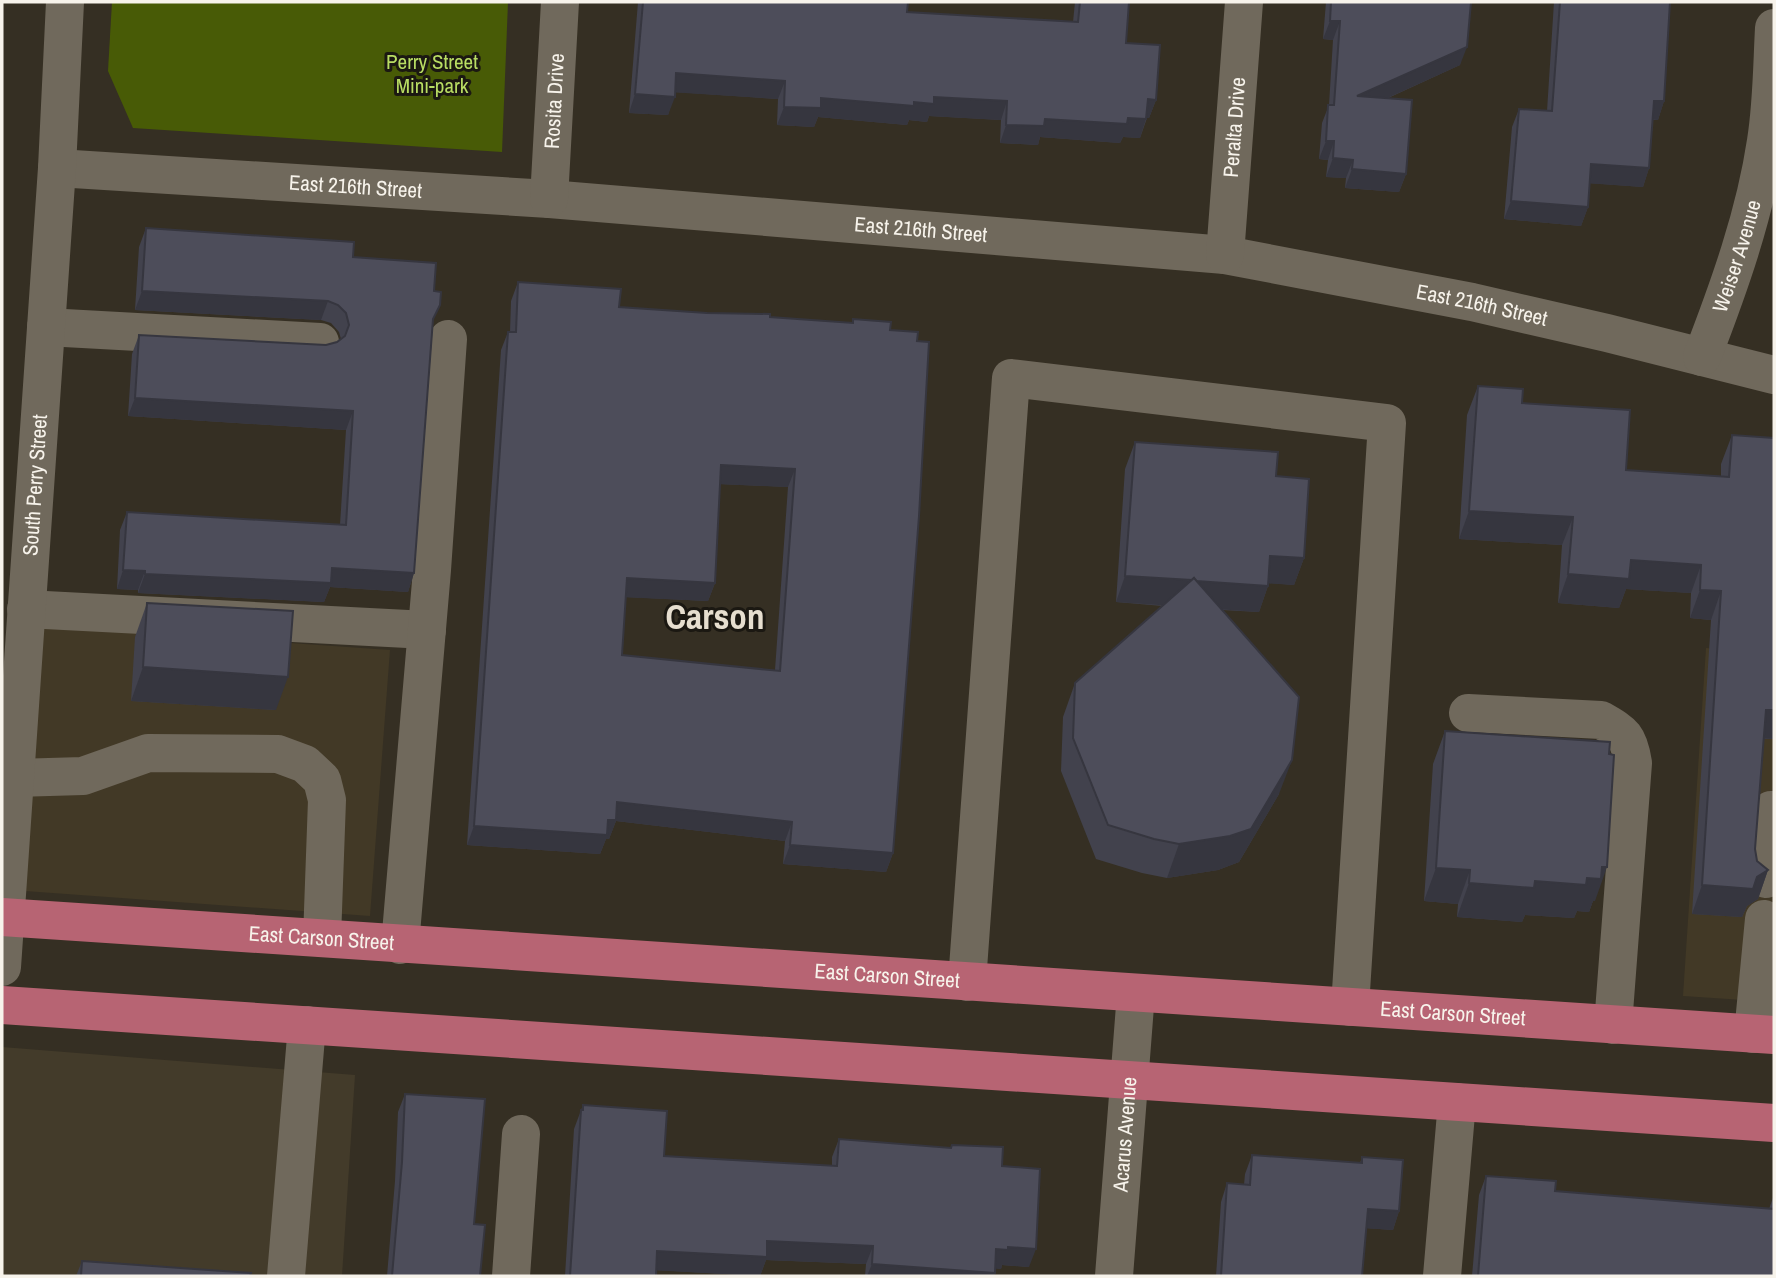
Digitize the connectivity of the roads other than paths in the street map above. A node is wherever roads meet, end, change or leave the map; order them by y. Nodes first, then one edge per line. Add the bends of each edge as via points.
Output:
1 (65, 2) edge
2 (561, 2) edge
3 (1244, 2) edge
4 (1774, 28) edge
5 (57, 169) junction
6 (549, 199) junction
7 (1225, 255) junction
8 (46, 327) junction
9 (448, 339) dead end
10 (320, 342) edge
11 (1702, 357) junction
12 (1774, 375) edge
13 (26, 610) junction
14 (427, 631) junction
15 (1468, 713) dead end
16 (15, 778) junction
17 (1774, 810) edge
18 (1766, 879) dead end
19 (4, 917) edge
20 (1764, 919) dead end
21 (322, 938) junction
22 (400, 945) junction
23 (2, 967) edge
24 (967, 982) junction
25 (1136, 993) junction
26 (2, 1005) edge
27 (1350, 1007) junction
28 (307, 1025) junction
29 (1614, 1025) junction
30 (1764, 1034) edge
31 (1129, 1080) junction
32 (1457, 1102) junction
33 (1774, 1123) edge
34 (521, 1134) dead end
35 (286, 1276) edge
36 (511, 1276) edge
37 (1114, 1276) edge
38 (1442, 1276) edge

1 - 5 street, South Perry Street
2 - 6 street, Rosita Drive
3 - 7 street, Peralta Drive
4 - 11 street, Weiser Avenue via 1766,140 1748,227
5 - 6 street, East 216th Street
5 - 8 street, South Perry Street
6 - 7 street, East 216th Street
7 - 11 street, East 216th Street via 1472,302
8 - 10 street
8 - 13 street, South Perry Street
9 - 14 street
11 - 12 street, East 216th Street
13 - 14 street
13 - 16 street, South Perry Street
14 - 22 street
15 - 29 street via 1601,720 1620,730 1630,744 1633,763
16 - 19 street, South Perry Street
16 - 21 street via 83,776 148,753 278,754 305,764 322,780 327,800
17 - 18 street
19 - 21 main road, East Carson Street
19 - 23 street, South Perry Street
20 - 30 street
21 - 22 main road, East Carson Street
22 - 24 main road, East Carson Street
24 - 25 main road, East Carson Street
24 - 27 street via 1012,378 1387,423
25 - 27 main road, East Carson Street
25 - 31 street, Acarus Avenue
26 - 28 main road
27 - 29 main road, East Carson Street
28 - 31 main road
28 - 35 street
29 - 30 main road, East Carson Street
31 - 32 main road
31 - 37 street, Acarus Avenue
32 - 33 main road
32 - 38 street
34 - 36 street

